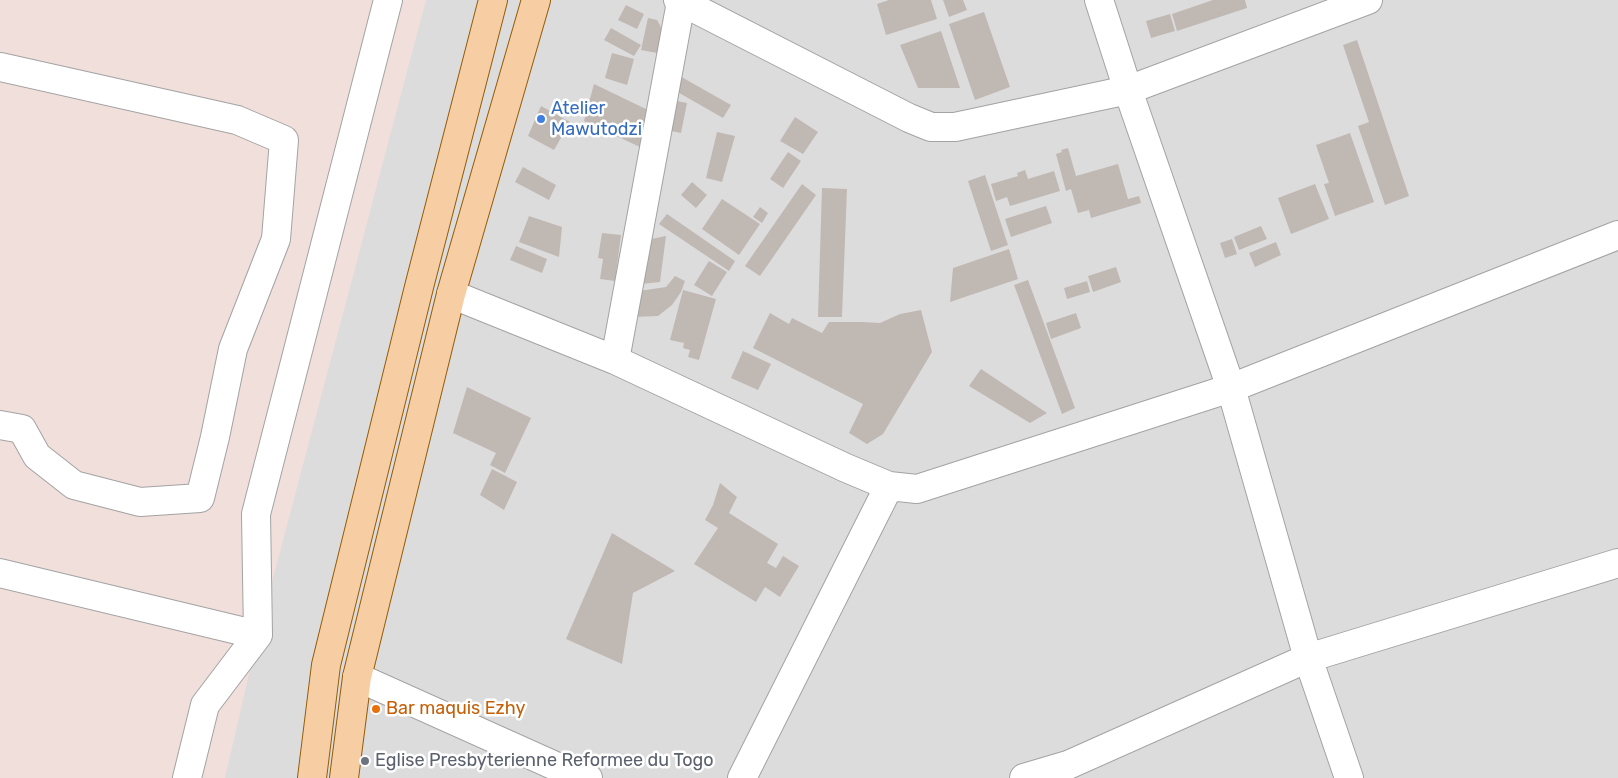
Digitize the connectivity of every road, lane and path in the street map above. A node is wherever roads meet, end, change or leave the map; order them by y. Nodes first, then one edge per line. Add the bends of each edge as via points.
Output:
1 (388, 0) edge
2 (493, 0) edge
3 (536, 0) edge
4 (1100, 0) edge
5 (1368, 0) edge
6 (679, 1) edge
7 (0, 67) edge
8 (1128, 90) junction
9 (1618, 235) edge
10 (451, 294) junction
11 (615, 360) junction
12 (1231, 388) junction
13 (0, 425) edge
14 (889, 486) junction
15 (1618, 564) edge
16 (0, 573) edge
17 (258, 635) junction
18 (1308, 658) junction
19 (357, 677) junction
20 (552, 771) edge
21 (1070, 771) edge
22 (187, 778) edge
23 (312, 778) edge
24 (344, 778) edge
25 (588, 778) edge
26 (742, 778) edge
27 (1024, 778) edge
28 (1349, 778) edge

1 - 17 street via 256,514
2 - 23 main road via 326,665
3 - 10 main road
4 - 8 street
5 - 8 street
6 - 8 street via 931,127 955,127
6 - 11 street
7 - 13 street via 237,120 284,140 276,239 233,349 200,498 140,502 74,485 37,456 22,429
8 - 12 street
9 - 12 street
10 - 11 street
10 - 19 main road
11 - 14 street
12 - 14 street via 917,488
12 - 18 street
14 - 26 street
15 - 18 street
16 - 17 street
17 - 22 street via 206,705
18 - 21 street
18 - 28 street
19 - 20 street
19 - 24 main road
20 - 25 street
21 - 27 street

